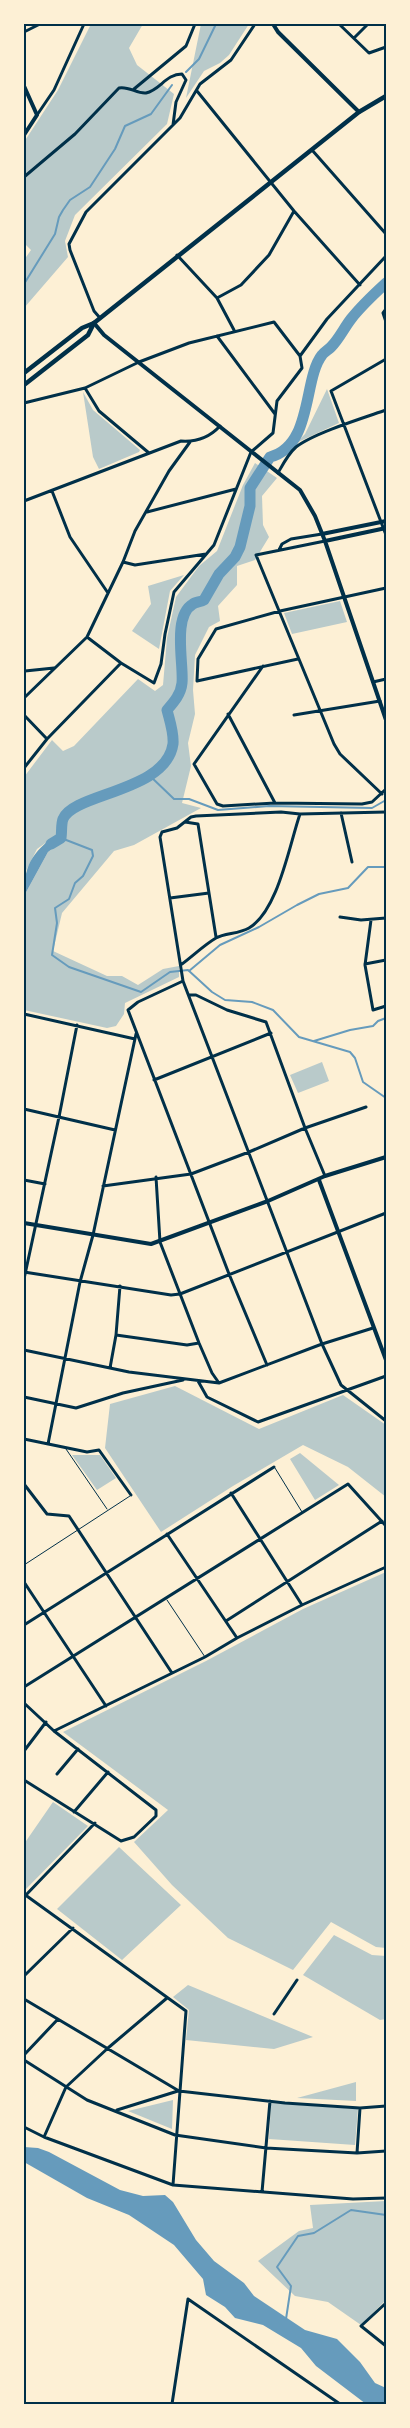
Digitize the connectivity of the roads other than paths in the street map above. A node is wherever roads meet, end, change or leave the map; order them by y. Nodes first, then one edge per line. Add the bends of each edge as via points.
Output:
1 (40, 24) edge
2 (84, 24) edge
3 (195, 24) edge
4 (255, 24) edge
5 (273, 24) edge
6 (339, 24) edge
7 (368, 24) edge
8 (24, 32) edge
9 (354, 38) junction
10 (386, 47) edge
11 (24, 86) edge
12 (133, 90) junction
13 (197, 91) junction
14 (25, 94) edge
15 (386, 96) edge
16 (360, 112) junction
17 (38, 115) junction
18 (173, 125) junction
19 (24, 135) edge
20 (312, 150) junction
21 (24, 177) edge
22 (271, 183) junction
23 (294, 211) junction
24 (386, 234) edge
25 (177, 256) junction
26 (386, 256) edge
27 (360, 285) junction
28 (217, 298) junction
29 (386, 310) edge
30 (100, 318) junction
31 (386, 322) edge
32 (94, 324) junction
33 (234, 330) junction
34 (217, 336) junction
35 (300, 356) junction
36 (386, 359) edge
37 (139, 362) junction
38 (24, 373) edge
39 (24, 385) edge
40 (85, 388) junction
41 (24, 403) edge
42 (386, 410) edge
43 (275, 414) junction
44 (345, 424) junction
45 (220, 426) junction
46 (190, 442) junction
47 (251, 452) junction
48 (149, 453) junction
49 (278, 473) junction
50 (236, 489) junction
51 (52, 491) junction
52 (24, 501) edge
53 (147, 512) junction
54 (384, 522) edge
55 (385, 528) edge
56 (322, 534) junction
57 (386, 535) edge
58 (325, 541) junction
59 (279, 550) junction
60 (206, 554) junction
61 (123, 562) junction
62 (386, 588) edge
63 (108, 594) junction
64 (344, 598) junction
65 (280, 611) junction
66 (87, 637) junction
67 (299, 659) junction
68 (121, 663) junction
69 (263, 666) junction
70 (55, 667) junction
71 (24, 669) edge
72 (386, 679) edge
73 (373, 682) junction
74 (24, 698) edge
75 (380, 701) junction
76 (321, 711) junction
77 (228, 714) junction
78 (24, 715) edge
79 (294, 715) dead end
80 (386, 720) edge
81 (47, 739) junction
82 (24, 768) edge
83 (386, 789) edge
84 (382, 794) junction
85 (275, 803) junction
86 (386, 812) edge
87 (342, 813) junction
88 (300, 814) junction
89 (186, 822) junction
90 (352, 862) dead end
91 (209, 893) junction
92 (170, 898) junction
93 (340, 917) dead end
94 (386, 918) edge
95 (371, 920) junction
96 (216, 938) junction
97 (386, 960) edge
98 (182, 964) junction
99 (366, 964) junction
100 (183, 981) junction
101 (189, 994) junction
102 (386, 1006) edge
103 (24, 1014) edge
104 (24, 1020) edge
105 (77, 1026) junction
106 (136, 1033) junction
107 (272, 1033) junction
108 (134, 1039) junction
109 (213, 1058) junction
110 (154, 1080) junction
111 (366, 1107) dead end
112 (24, 1109) edge
113 (60, 1117) junction
114 (304, 1128) junction
115 (115, 1130) junction
116 (249, 1152) junction
117 (386, 1157) edge
118 (191, 1174) junction
119 (325, 1176) junction
120 (156, 1177) junction
121 (24, 1180) edge
122 (319, 1180) junction
123 (45, 1184) junction
124 (103, 1186) junction
125 (268, 1201) junction
126 (386, 1213) edge
127 (24, 1223) edge
128 (210, 1223) junction
129 (35, 1225) junction
130 (338, 1232) junction
131 (93, 1235) junction
132 (160, 1242) junction
133 (287, 1251) junction
134 (24, 1272) edge
135 (229, 1274) junction
136 (24, 1279) edge
137 (80, 1282) junction
138 (120, 1286) junction
139 (180, 1294) junction
140 (374, 1328) junction
141 (116, 1335) junction
142 (199, 1343) junction
143 (322, 1344) junction
144 (24, 1350) edge
145 (66, 1359) junction
146 (386, 1360) edge
147 (267, 1365) junction
148 (110, 1368) junction
149 (386, 1376) edge
150 (186, 1380) junction
151 (198, 1381) junction
152 (220, 1383) junction
153 (346, 1391) junction
154 (24, 1397) edge
155 (56, 1406) junction
156 (386, 1421) edge
157 (24, 1439) edge
158 (48, 1444) junction
159 (65, 1448) junction
160 (274, 1467) joint
161 (24, 1485) edge
162 (231, 1493) junction
163 (131, 1495) joint
164 (107, 1510) junction
165 (302, 1513) junction
166 (382, 1521) junction
167 (386, 1526) edge
168 (78, 1529) junction
169 (167, 1534) junction
170 (260, 1538) junction
171 (24, 1564) edge
172 (386, 1567) edge
173 (107, 1573) junction
174 (197, 1578) junction
175 (24, 1582) edge
176 (288, 1582) junction
177 (166, 1598) junction
178 (302, 1605) junction
179 (44, 1613) junction
180 (136, 1617) junction
181 (226, 1621) junction
182 (24, 1625) edge
183 (237, 1638) junction
184 (73, 1656) junction
185 (205, 1657) junction
186 (172, 1673) junction
187 (24, 1687) edge
188 (24, 1703) edge
189 (106, 1706) junction
190 (46, 1722) junction
191 (54, 1731) junction
192 (78, 1749) junction
193 (24, 1751) edge
194 (108, 1772) junction
195 (57, 1774) dead end
196 (24, 1780) edge
197 (74, 1812) junction
198 (95, 1823) junction
199 (24, 1895) edge
200 (73, 1928) junction
201 (24, 1976) edge
202 (297, 1980) dead end
203 (168, 1998) junction
204 (24, 1999) edge
205 (274, 2014) dead end
206 (58, 2019) junction
207 (108, 2048) junction
208 (24, 2055) edge
209 (24, 2060) edge
210 (66, 2087) junction
211 (179, 2090) junction
212 (270, 2101) junction
213 (386, 2106) edge
214 (360, 2108) junction
215 (116, 2111) junction
216 (24, 2127) edge
217 (175, 2135) junction
218 (44, 2138) junction
219 (266, 2148) junction
220 (386, 2151) edge
221 (357, 2153) junction
222 (173, 2185) junction
223 (262, 2192) junction
224 (386, 2198) edge
225 (386, 2303) edge
226 (386, 2346) edge
227 (172, 2404) edge
228 (340, 2404) edge

1 - 8 street
2 - 17 street via 54,90
3 - 12 street via 186,46
4 - 13 street via 231,60 206,79
5 - 16 street
6 - 9 street
7 - 9 street
9 - 10 street via 369,52
11 - 14 street
12 - 18 street via 149,92 170,77 179,74 185,77 176,102
12 - 21 street via 123,87 115,90 75,134
13 - 18 street
13 - 22 street
14 - 17 street
15 - 16 main road
16 - 20 main road
17 - 19 street
18 - 30 street via 86,212 68,244 94,311
20 - 22 main road
20 - 24 street
22 - 23 street
22 - 25 main road
23 - 27 street
23 - 28 street via 269,255 241,285
25 - 28 street
25 - 30 main road
26 - 27 street
27 - 35 street via 327,319
28 - 33 street
29 - 31 street via 383,313
30 - 32 main road
32 - 37 street
32 - 38 main road via 82,328
32 - 39 main road via 88,334
33 - 34 street
33 - 35 street via 274,322
34 - 37 street
34 - 43 street
35 - 43 street via 302,368 277,401
36 - 44 street via 331,391
37 - 40 street
37 - 45 street
40 - 41 street
40 - 48 street via 99,410
42 - 44 street
43 - 47 street via 272,432
44 - 49 street via 294,448
44 - 54 street
45 - 46 street via 213,433
45 - 47 street
46 - 48 street via 181,441
46 - 53 street via 169,471
47 - 49 street
47 - 50 street
48 - 51 street
49 - 56 street via 300,490
50 - 53 street
50 - 60 street via 214,544
51 - 52 street
51 - 63 street via 70,537
53 - 61 street via 135,531
54 - 55 street
54 - 56 street
55 - 57 street
55 - 58 street
56 - 58 street
56 - 59 street via 291,539
58 - 59 street
58 - 64 street
59 - 65 street via 256,555
60 - 61 street via 135,566
60 - 68 street via 174,592 161,664 154,683
61 - 63 street
62 - 64 street
63 - 66 street
64 - 65 street
64 - 73 street
65 - 67 street
65 - 69 street via 216,629 198,659 196,681
66 - 68 street
66 - 70 street
67 - 69 street
67 - 76 street
68 - 81 street
69 - 77 street
70 - 71 street
70 - 74 street
72 - 73 street
73 - 75 street
75 - 76 street
75 - 80 street
76 - 79 street
76 - 84 street via 340,754
77 - 85 street
77 - 85 street via 194,764 217,804
78 - 81 street
81 - 82 street
83 - 84 street
84 - 85 street via 372,802 362,804
86 - 87 street
87 - 88 street
87 - 90 street
88 - 89 street via 196,816
88 - 96 street via 282,873 265,912 247,929
89 - 91 street via 198,824
89 - 92 street via 160,834
91 - 92 street
91 - 96 street
92 - 98 street
93 - 95 street
94 - 95 street
95 - 99 street
96 - 98 street
97 - 99 street
98 - 100 street
99 - 102 street via 373,1010
100 - 101 street
100 - 106 street via 128,1010
101 - 107 street via 266,1022
101 - 109 street
103 - 104 street
103 - 105 street
105 - 108 street
105 - 113 street
106 - 108 street
106 - 110 street
107 - 109 street
107 - 114 street
108 - 115 street
109 - 110 street
109 - 116 street
110 - 118 street
111 - 114 street
112 - 113 street
113 - 115 street
113 - 123 street
114 - 116 street
114 - 119 street
115 - 124 street
116 - 118 street
116 - 125 street
117 - 119 street
118 - 120 street
118 - 128 street
119 - 122 street
120 - 124 street
120 - 132 street
121 - 123 street
122 - 125 street
122 - 130 street
123 - 129 street
124 - 131 street
125 - 128 street
125 - 133 street
126 - 130 street
127 - 129 street
128 - 132 street
128 - 135 street
129 - 131 street
129 - 134 street
130 - 133 street
130 - 140 street
131 - 132 street via 141,1244
131 - 137 street
132 - 139 street
133 - 135 street
133 - 143 street
134 - 136 street
134 - 137 street
135 - 139 street
135 - 147 street
137 - 138 street
137 - 145 street
138 - 139 street
138 - 141 street
139 - 142 street
140 - 143 street
140 - 146 street
141 - 142 street via 187,1345
141 - 148 street
142 - 152 street
143 - 147 street
143 - 153 street
144 - 145 street
145 - 148 street
145 - 155 street
147 - 152 street
148 - 150 street
149 - 153 street
150 - 151 street
150 - 155 street via 123,1393 76,1408
151 - 152 street
151 - 153 street via 207,1397 258,1422
153 - 156 street
154 - 155 street
155 - 158 street
157 - 158 street
158 - 159 street
159 - 163 street via 87,1452 99,1450
159 - 164 lane
160 - 162 street
160 - 165 lane
161 - 168 street via 47,1514 69,1516
162 - 169 street
162 - 170 street
163 - 164 lane
164 - 168 lane
165 - 166 street via 348,1484
165 - 170 street
166 - 167 street
166 - 176 street
168 - 171 lane
168 - 173 street
169 - 173 street
169 - 174 street
170 - 174 street
170 - 176 street
172 - 178 street
173 - 179 street
173 - 180 street
174 - 177 street
174 - 181 street
175 - 179 street
176 - 178 street
176 - 181 street
177 - 180 street
177 - 185 lane
178 - 183 street
179 - 182 street
179 - 184 street
180 - 184 street
180 - 186 street
181 - 183 street
183 - 185 street
184 - 187 street
184 - 189 street
185 - 186 street
186 - 189 street
188 - 190 street
189 - 191 street
190 - 191 street
190 - 193 street
191 - 192 street
192 - 194 street
192 - 195 street
194 - 197 street
194 - 198 street via 156,1810 156,1816 125,1842
196 - 197 street
197 - 198 street
198 - 199 street
199 - 200 street
200 - 201 street
200 - 203 street
202 - 205 street
203 - 207 street
203 - 211 street via 186,2011
204 - 206 street
206 - 207 street
206 - 208 street
207 - 210 street
207 - 211 street
209 - 210 street
210 - 215 street via 87,2100
210 - 218 street
211 - 212 street
211 - 215 street
211 - 217 street
212 - 214 street
212 - 219 street
213 - 214 street
214 - 221 street
215 - 217 street
216 - 218 street
217 - 219 street
217 - 222 street
218 - 222 street
219 - 221 street
219 - 223 street
220 - 221 street
222 - 223 street
223 - 224 street via 353,2199
225 - 226 street via 361,2326
227 - 228 street via 188,2299

